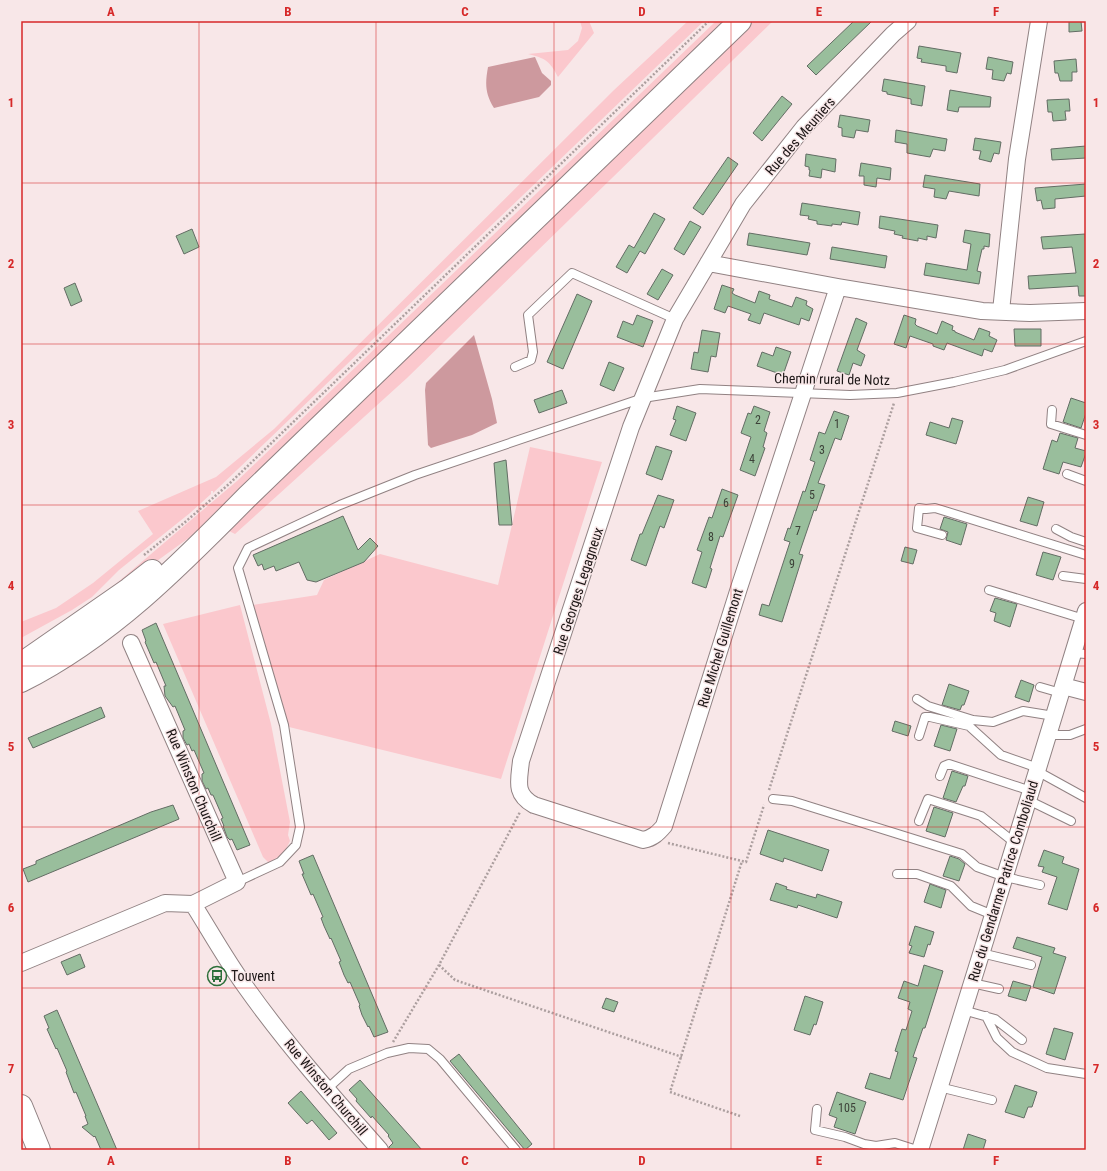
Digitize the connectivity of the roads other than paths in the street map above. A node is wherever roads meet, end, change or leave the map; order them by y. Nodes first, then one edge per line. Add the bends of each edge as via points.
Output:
1 (740, 21) edge
2 (908, 21) edge
3 (1039, 21) edge
4 (708, 263) junction
5 (838, 287) junction
6 (1001, 311) junction
7 (1086, 311) edge
8 (675, 319) junction
9 (1086, 341) edge
10 (515, 367) dead end
11 (803, 392) junction
12 (643, 398) junction
13 (1052, 410) dead end
14 (1086, 435) edge
15 (1067, 474) dead end
16 (1086, 481) edge
17 (247, 497) junction
18 (1056, 529) dead end
19 (942, 535) dead end
20 (1086, 542) edge
21 (1086, 555) edge
22 (1063, 576) dead end
23 (1086, 579) edge
24 (989, 590) dead end
25 (1085, 615) edge
26 (72, 629) junction
27 (131, 643) dead end
28 (1080, 654) edge
29 (21, 656) edge
30 (21, 664) edge
31 (21, 681) edge
32 (1040, 686) dead end
33 (1062, 690) junction
34 (1086, 692) edge
35 (917, 699) dead end
36 (1054, 716) junction
37 (1086, 729) edge
38 (1048, 735) junction
39 (919, 736) dead end
40 (1038, 769) junction
41 (940, 776) dead end
42 (1030, 796) junction
43 (769, 798) road end
44 (1086, 798) edge
45 (919, 820) dead end
46 (1071, 821) dead end
47 (589, 823) joint
48 (1015, 843) junction
49 (897, 874) dead end
50 (1005, 877) junction
51 (237, 882) junction
52 (1040, 885) dead end
53 (193, 904) junction
54 (993, 915) junction
55 (982, 953) junction
56 (21, 963) edge
57 (1031, 965) dead end
58 (972, 983) junction
59 (999, 989) dead end
60 (963, 1010) junction
61 (986, 1016) junction
62 (1022, 1040) dead end
63 (1086, 1074) edge
64 (939, 1087) junction
65 (327, 1090) junction
66 (992, 1100) dead end
67 (21, 1106) edge
68 (817, 1110) dead end
69 (39, 1150) edge
70 (380, 1150) edge
71 (516, 1150) edge
72 (918, 1150) edge

1 - 17 main road
2 - 4 street, Rue des Meuniers via 804,127 743,204
3 - 6 street via 1017,159
4 - 5 street
4 - 8 street, Rue des Meuniers
5 - 6 street via 982,312
5 - 11 street
6 - 7 street
8 - 10 lane via 572,273 528,315 533,352 531,360
8 - 12 street, Rue Georges Legagneux
9 - 11 lane, Chemin rural de Notz via 1005,370 897,393 850,395
11 - 12 lane, Chemin rural de Notz via 700,389
11 - 47 street, Rue Michel Guillemont via 664,826 650,839 643,840
12 - 47 street, Rue Georges Legagneux via 521,761 518,788 526,801
12 - 51 lane, Chemin rural de Notz via 415,475 340,505 248,548 238,568 284,725 300,826 296,845 280,862
13 - 14 lane via 1051,424
15 - 16 lane
17 - 26 main road via 129,589
17 - 31 main road via 190,555 98,634
18 - 20 lane
19 - 21 lane via 917,528 919,508 935,508
22 - 23 lane
24 - 25 lane
25 - 28 street, Rue du Gendarme Patrice Comboliaud
26 - 29 main road
26 - 30 main road
27 - 51 street, Rue Winston Churchill
28 - 33 street, Rue du Gendarme Patrice Comboliaud
32 - 33 lane
33 - 34 street
33 - 36 street, Rue du Gendarme Patrice Comboliaud
35 - 36 lane via 928,706 973,720 993,722 1023,711
36 - 38 street, Rue du Gendarme Patrice Comboliaud
37 - 38 lane via 1070,735
38 - 40 street, Rue du Gendarme Patrice Comboliaud
39 - 40 lane via 924,717 964,724 1001,755
40 - 42 street, Rue du Gendarme Patrice Comboliaud
40 - 44 lane
41 - 42 lane via 944,766 949,764
42 - 46 lane
42 - 48 street, Rue du Gendarme Patrice Comboliaud
43 - 50 lane via 792,801 962,854 977,867
45 - 48 lane via 928,799 981,816
48 - 50 street, Rue du Gendarme Patrice Comboliaud
49 - 54 lane via 916,874 951,886 971,906
50 - 52 lane
50 - 54 street, Rue du Gendarme Patrice Comboliaud
51 - 53 street
53 - 56 street via 165,903
53 - 65 street, Rue Winston Churchill via 244,986
54 - 55 street, Rue du Gendarme Patrice Comboliaud
55 - 57 lane
55 - 58 street, Rue du Gendarme Patrice Comboliaud
58 - 59 lane
58 - 60 street, Rue du Gendarme Patrice Comboliaud
60 - 61 lane
60 - 64 street, Rue du Gendarme Patrice Comboliaud
61 - 62 lane via 995,1019
61 - 63 lane via 997,1038 1012,1052 1047,1068
64 - 66 lane
64 - 72 street, Rue du Gendarme Patrice Comboliaud
65 - 70 street, Rue Winston Churchill
65 - 71 lane via 349,1069 387,1053 409,1048 428,1049 440,1059
67 - 69 main road
68 - 72 lane via 815,1130 864,1144 876,1146 895,1143

